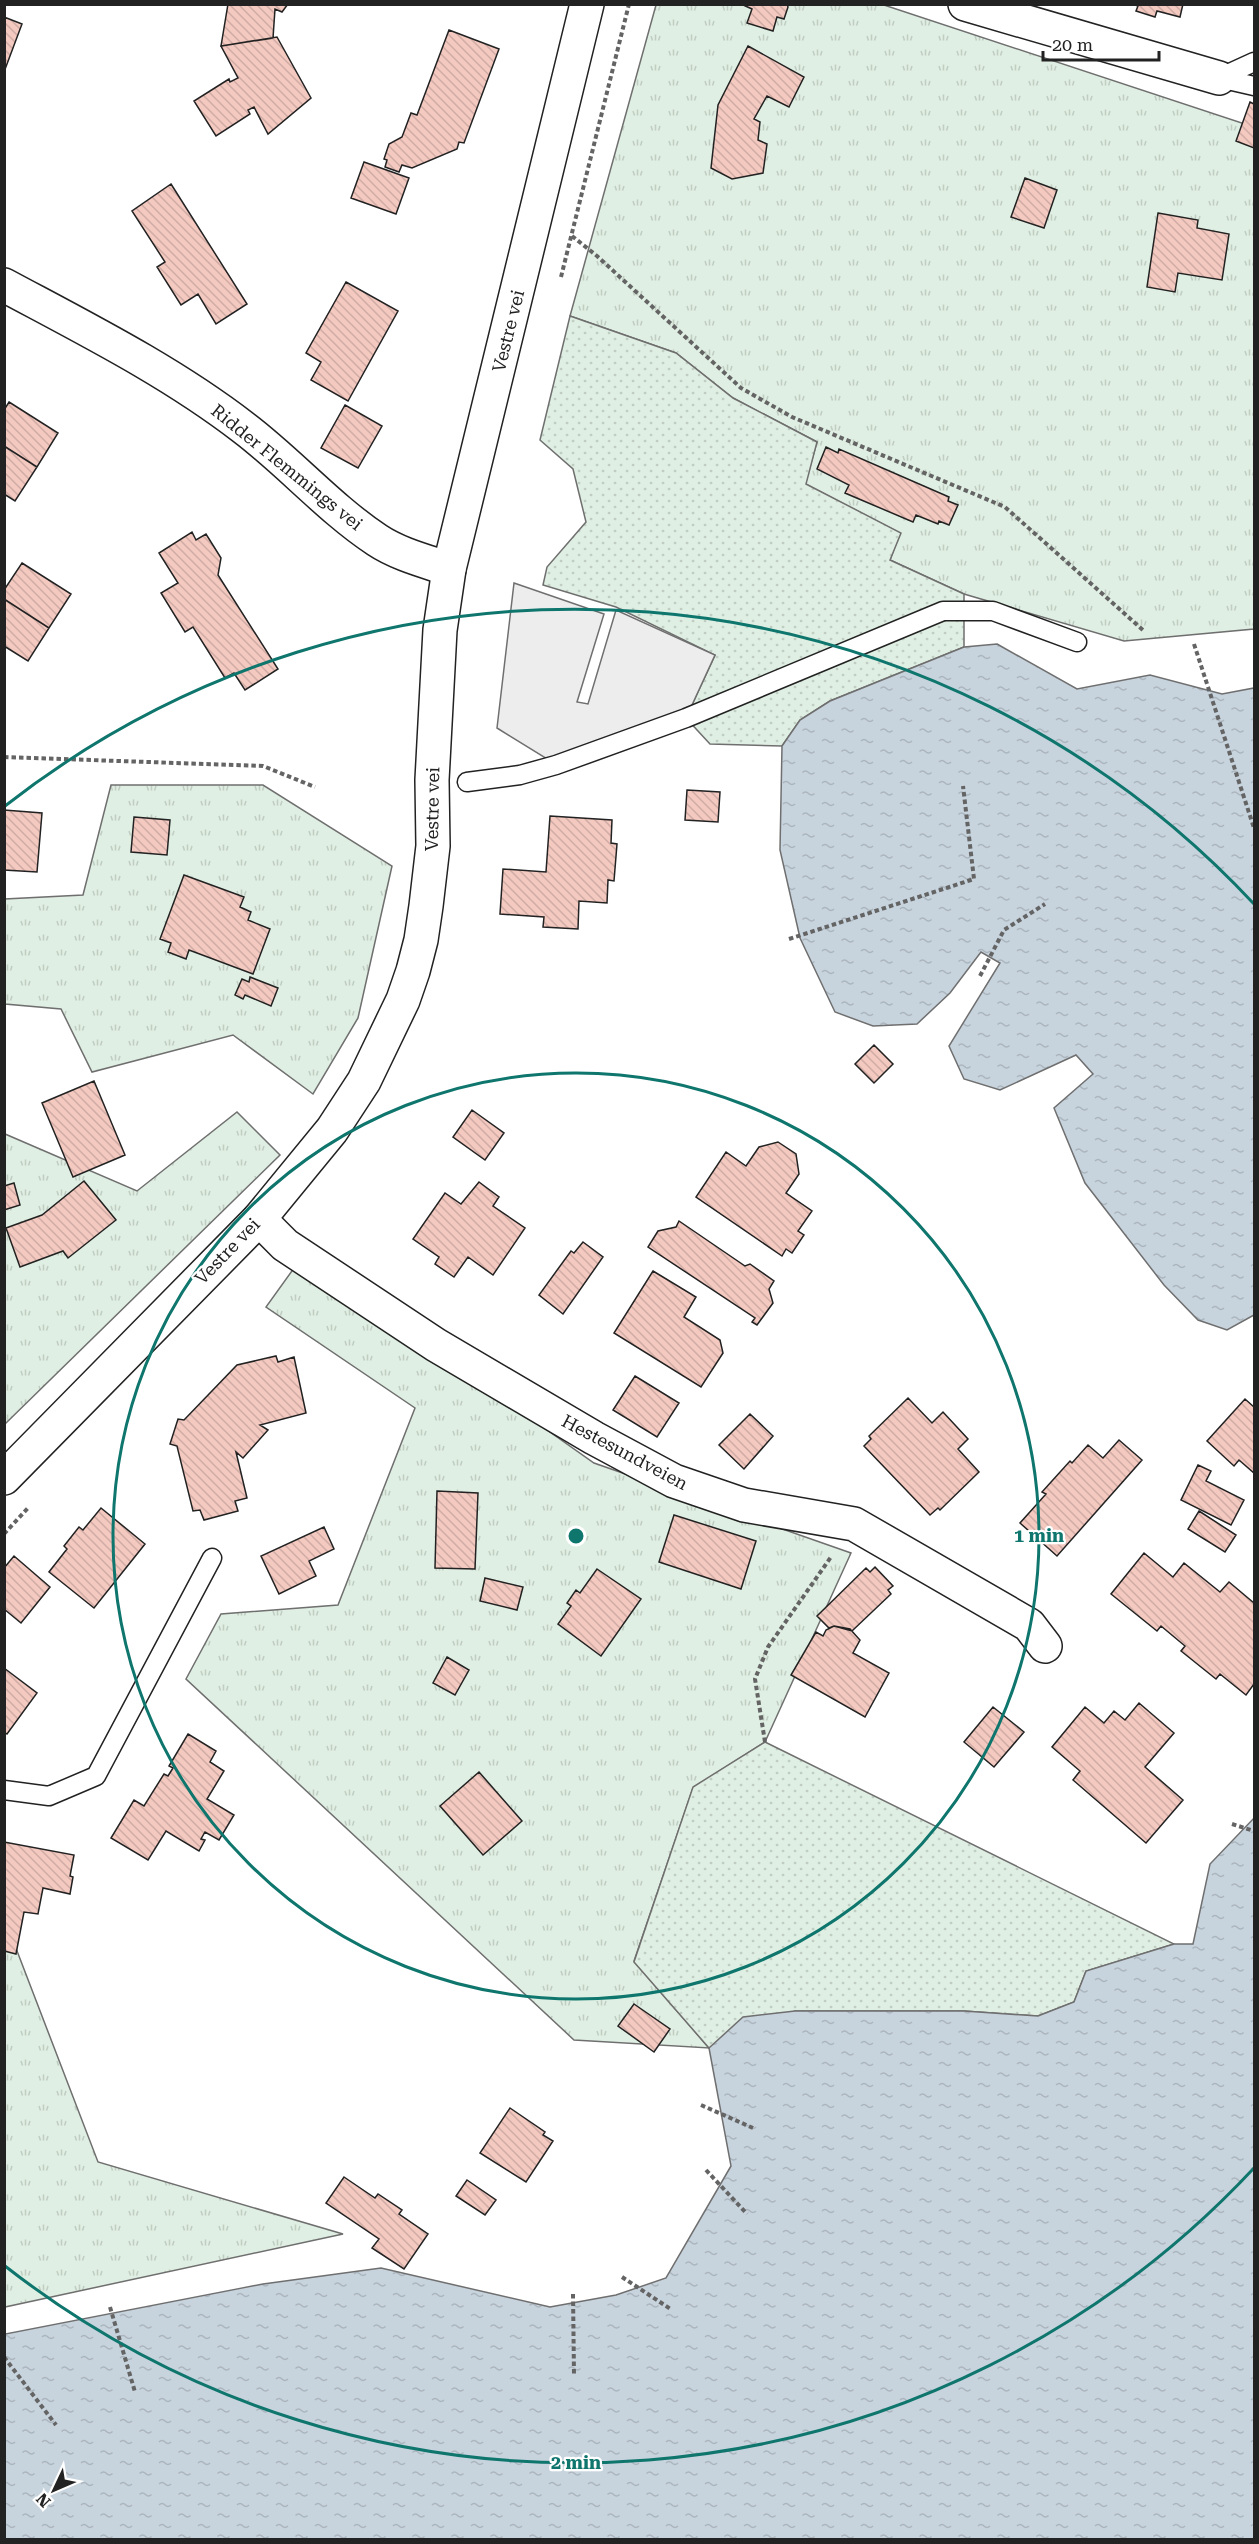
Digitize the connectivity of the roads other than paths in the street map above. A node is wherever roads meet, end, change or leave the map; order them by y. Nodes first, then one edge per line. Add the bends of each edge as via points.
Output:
1 (587, 4) edge
2 (965, 4) edge
3 (1037, 14) edge
4 (1254, 62) edge
5 (1220, 78) junction
6 (1254, 86) edge
7 (4, 285) edge
8 (448, 569) junction
9 (1077, 642) dead end
10 (467, 782) dead end
11 (260, 1219) junction
12 (4, 1479) edge
13 (212, 1558) dead end
14 (1045, 1646) dead end
15 (4, 1790) edge

1 - 8 street, Vestre vei
2 - 3 street
3 - 5 street
4 - 5 lane
5 - 6 lane
7 - 8 street, Ridder Flemmings vei via 79,323 194,392 244,428 378,541
8 - 11 street, Vestre vei via 440,630 432,780 433,846 422,940 403,1000 364,1081 332,1130
9 - 10 lane via 993,611 943,611 686,718 556,765 520,775
11 - 12 street, Vestre vei
11 - 14 street, Hestesundveien via 285,1245 436,1346 674,1481 744,1505 854,1524 1029,1625
13 - 15 lane via 96,1776 49,1796

